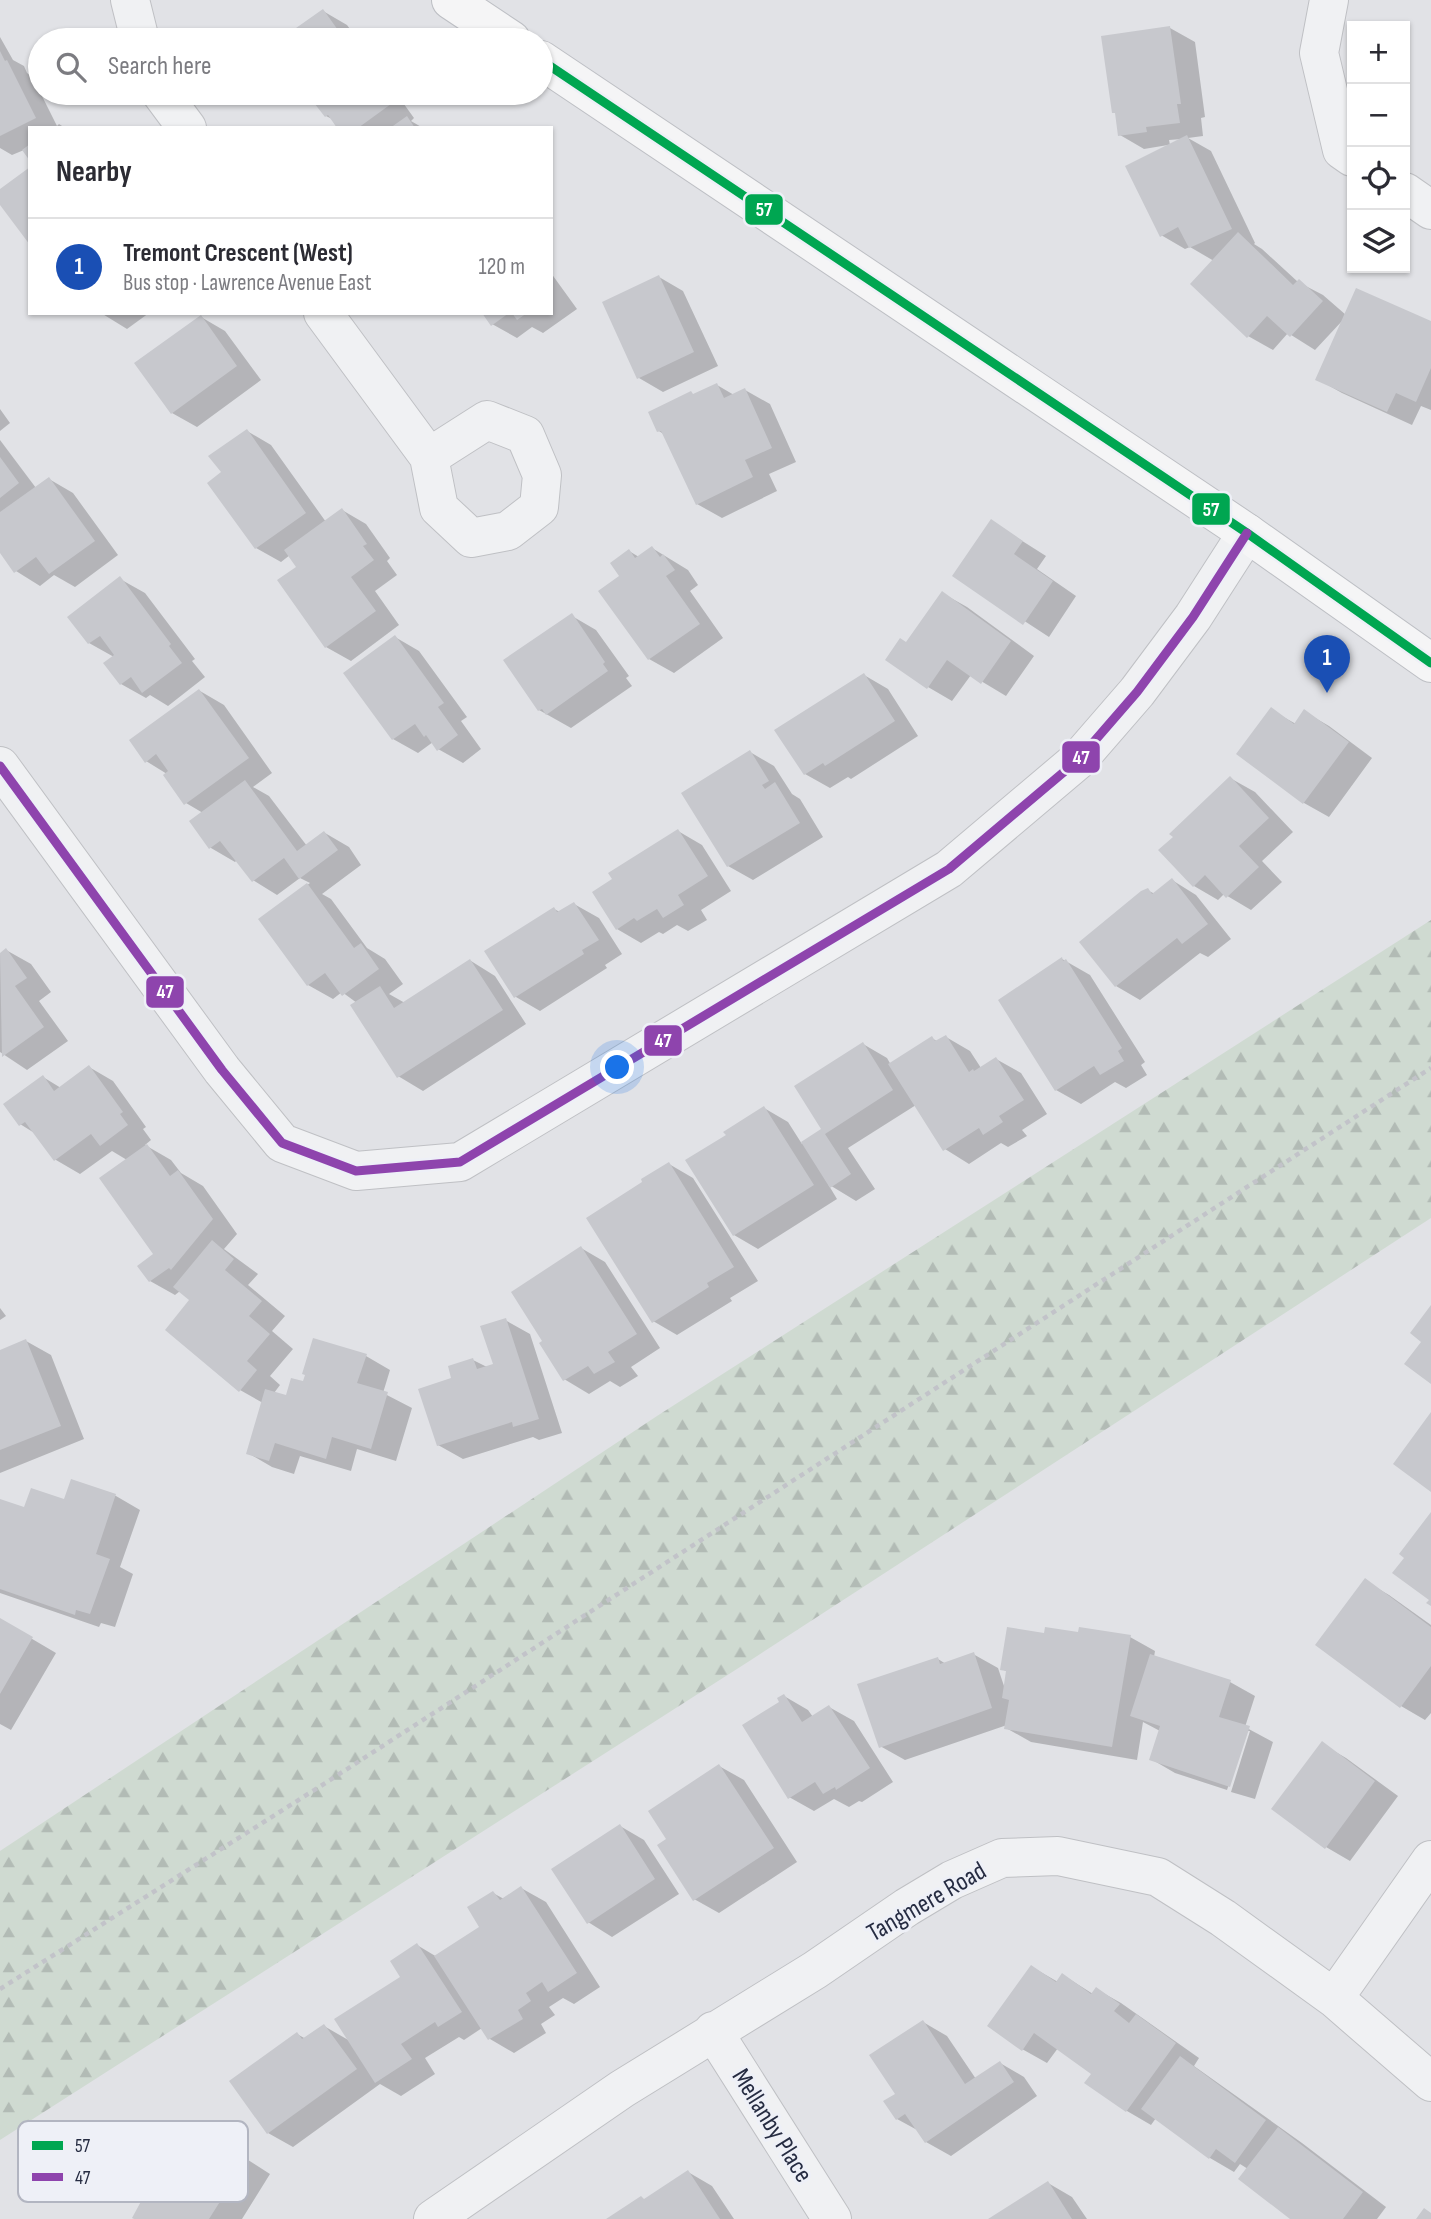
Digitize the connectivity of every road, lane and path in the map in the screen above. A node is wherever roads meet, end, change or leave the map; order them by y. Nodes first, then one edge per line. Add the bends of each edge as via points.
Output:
1 (130, 0) edge
2 (451, 0) edge
3 (1329, 0) edge
4 (137, 28) edge
5 (493, 28) edge
6 (553, 68) edge
7 (170, 105) edge
8 (186, 126) edge
9 (1347, 154) edge
10 (1410, 195) edge
11 (1431, 210) edge
12 (324, 315) edge
13 (429, 457) dead end
14 (1247, 533) junction
15 (1431, 663) edge
16 (0, 766) edge
17 (1431, 1068) edge
18 (1431, 1860) edge
19 (0, 1989) edge
20 (1334, 1997) junction
21 (713, 2031) junction
22 (1431, 2082) edge
23 (433, 2219) edge
24 (832, 2219) edge

1 - 4 street
2 - 5 main road
3 - 9 street via 1319,53 1342,150
6 - 14 main road
7 - 8 street
10 - 11 street
12 - 13 street
14 - 15 main road
14 - 16 street via 1138,692 1078,760 949,869 460,1162 356,1171 282,1143 222,1070
17 - 19 path
18 - 20 street
20 - 21 street, Tangmere Road via 1158,1877 1058,1856 1002,1858 952,1880
20 - 22 street, Tangmere Road
21 - 23 street, Tangmere Road
21 - 24 street, Mellanby Place

